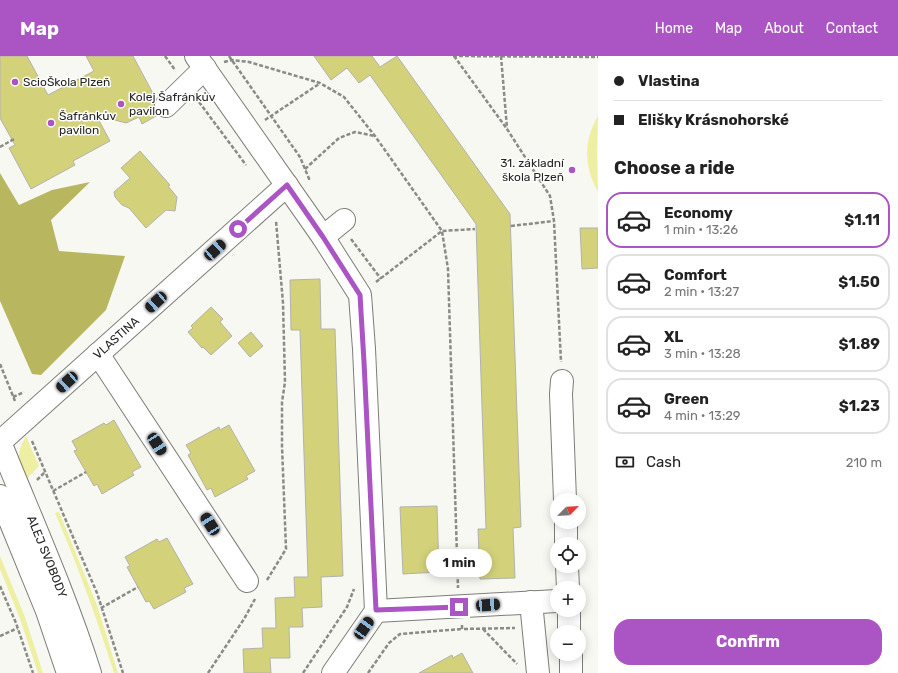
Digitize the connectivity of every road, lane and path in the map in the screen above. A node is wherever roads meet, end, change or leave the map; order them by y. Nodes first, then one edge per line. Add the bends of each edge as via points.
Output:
1 (165, 56) edge
2 (229, 56) edge
3 (454, 56) edge
4 (501, 56) edge
5 (598, 57) edge
6 (232, 60) junction
7 (200, 62) edge
8 (320, 84) junction
9 (187, 86) junction
10 (166, 106) dead end
11 (272, 116) junction
12 (507, 129) junction
13 (249, 131) junction
14 (375, 136) junction
15 (14, 139) dead end
16 (0, 147) edge
17 (247, 166) dead end
18 (305, 168) junction
19 (287, 185) junction
20 (312, 186) dead end
21 (276, 215) dead end
22 (554, 221) junction
23 (342, 222) joint
24 (510, 226) dead end
25 (475, 229) dead end
26 (442, 230) junction
27 (323, 237) junction
28 (381, 279) junction
29 (360, 295) junction
30 (98, 354) junction
31 (0, 364) edge
32 (562, 381) joint
33 (24, 420) junction
34 (0, 442) edge
35 (86, 472) dead end
36 (53, 491) junction
37 (565, 493) edge
38 (0, 496) edge
39 (257, 581) junction
40 (0, 586) edge
41 (138, 587) dead end
42 (354, 588) dead end
43 (550, 601) edge
44 (531, 602) junction
45 (459, 607) junction
46 (101, 608) junction
47 (376, 610) junction
48 (534, 627) junction
49 (18, 628) junction
50 (482, 628) junction
51 (462, 629) junction
52 (0, 636) edge
53 (571, 661) edge
54 (529, 670) edge
55 (33, 673) edge
56 (68, 673) edge
57 (90, 673) edge
58 (123, 673) edge
59 (208, 673) edge
60 (303, 673) edge
61 (332, 673) edge
62 (368, 673) edge
63 (572, 673) edge

1 - 9 path
2 - 6 path
3 - 4 path
3 - 12 path
4 - 5 path
4 - 12 path
6 - 7 path
6 - 8 path via 249,62
6 - 11 path
7 - 9 street
7 - 13 street
8 - 11 path
8 - 14 path via 344,97
9 - 10 street
9 - 17 path
11 - 13 path
11 - 18 path
12 - 22 path via 550,196
13 - 19 street
14 - 18 path via 355,132 339,138
14 - 26 path
15 - 16 path
18 - 19 path
18 - 20 path
19 - 27 street
19 - 30 street, VLASTINA
21 - 39 path via 283,303 285,382 282,402 282,446 286,549
22 - 24 path
22 - 32 path
23 - 27 street
23 - 28 path
25 - 26 path
26 - 28 path
26 - 45 path via 448,269
27 - 29 street
28 - 29 path
29 - 47 street
30 - 33 street, VLASTINA
30 - 39 street
31 - 33 path
32 - 37 street
33 - 34 street, VLASTINA
33 - 36 path
34 - 57 street, ALEJ SVOBODY via 57,580
35 - 36 path
36 - 46 path
38 - 56 street, ALEJ SVOBODY via 47,611
39 - 59 path via 258,594
40 - 49 path
41 - 46 path
42 - 60 path via 347,607
43 - 44 street
44 - 45 street
44 - 48 street
45 - 47 street
45 - 51 path
46 - 58 path
47 - 61 street
48 - 50 path
48 - 54 street
49 - 52 path
49 - 55 path
50 - 51 path
50 - 54 path
51 - 62 path via 400,634 389,643
53 - 63 street

